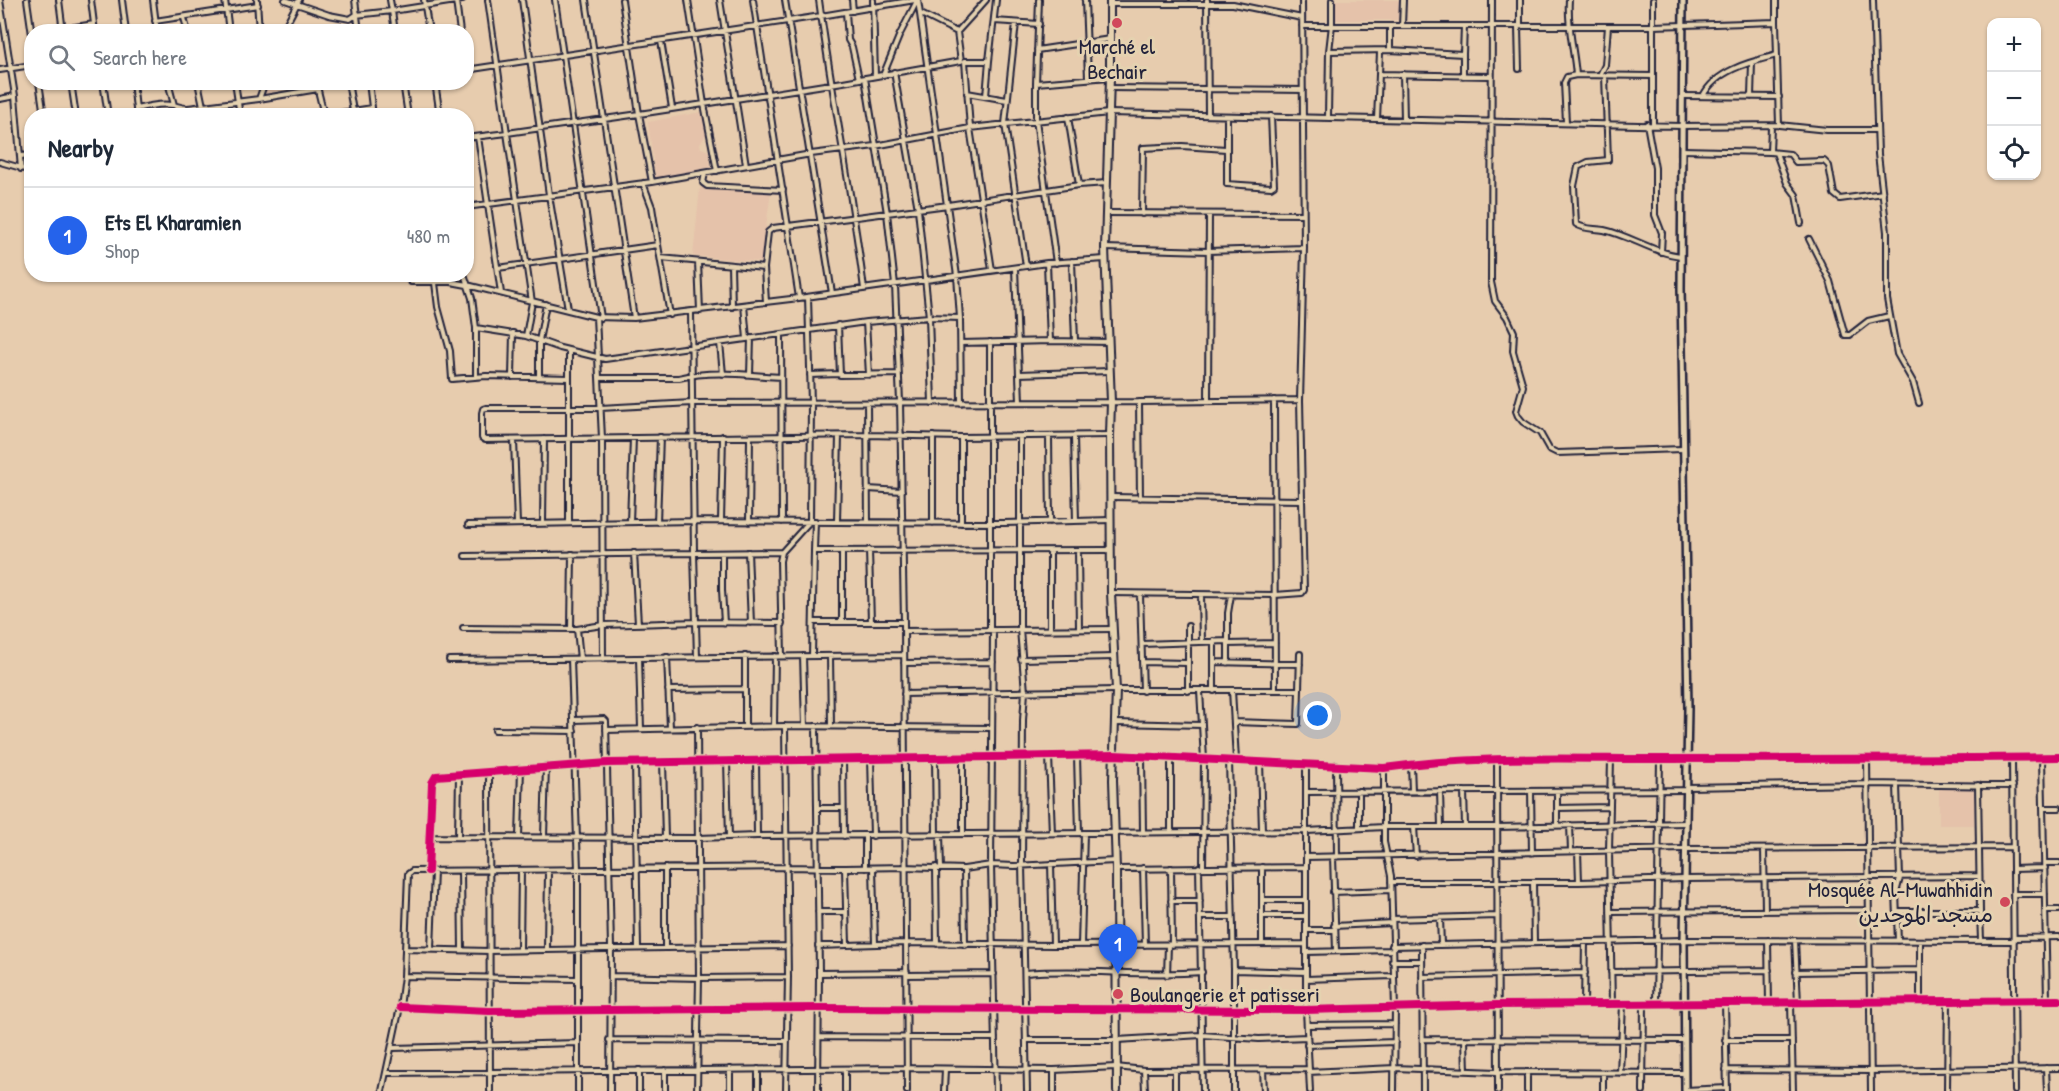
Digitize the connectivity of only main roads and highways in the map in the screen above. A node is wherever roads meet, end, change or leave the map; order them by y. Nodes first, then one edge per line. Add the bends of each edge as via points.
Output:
1 (1110, 2) edge
2 (1117, 1091) edge

1 - 2 main road via 1106,259 1116,690

